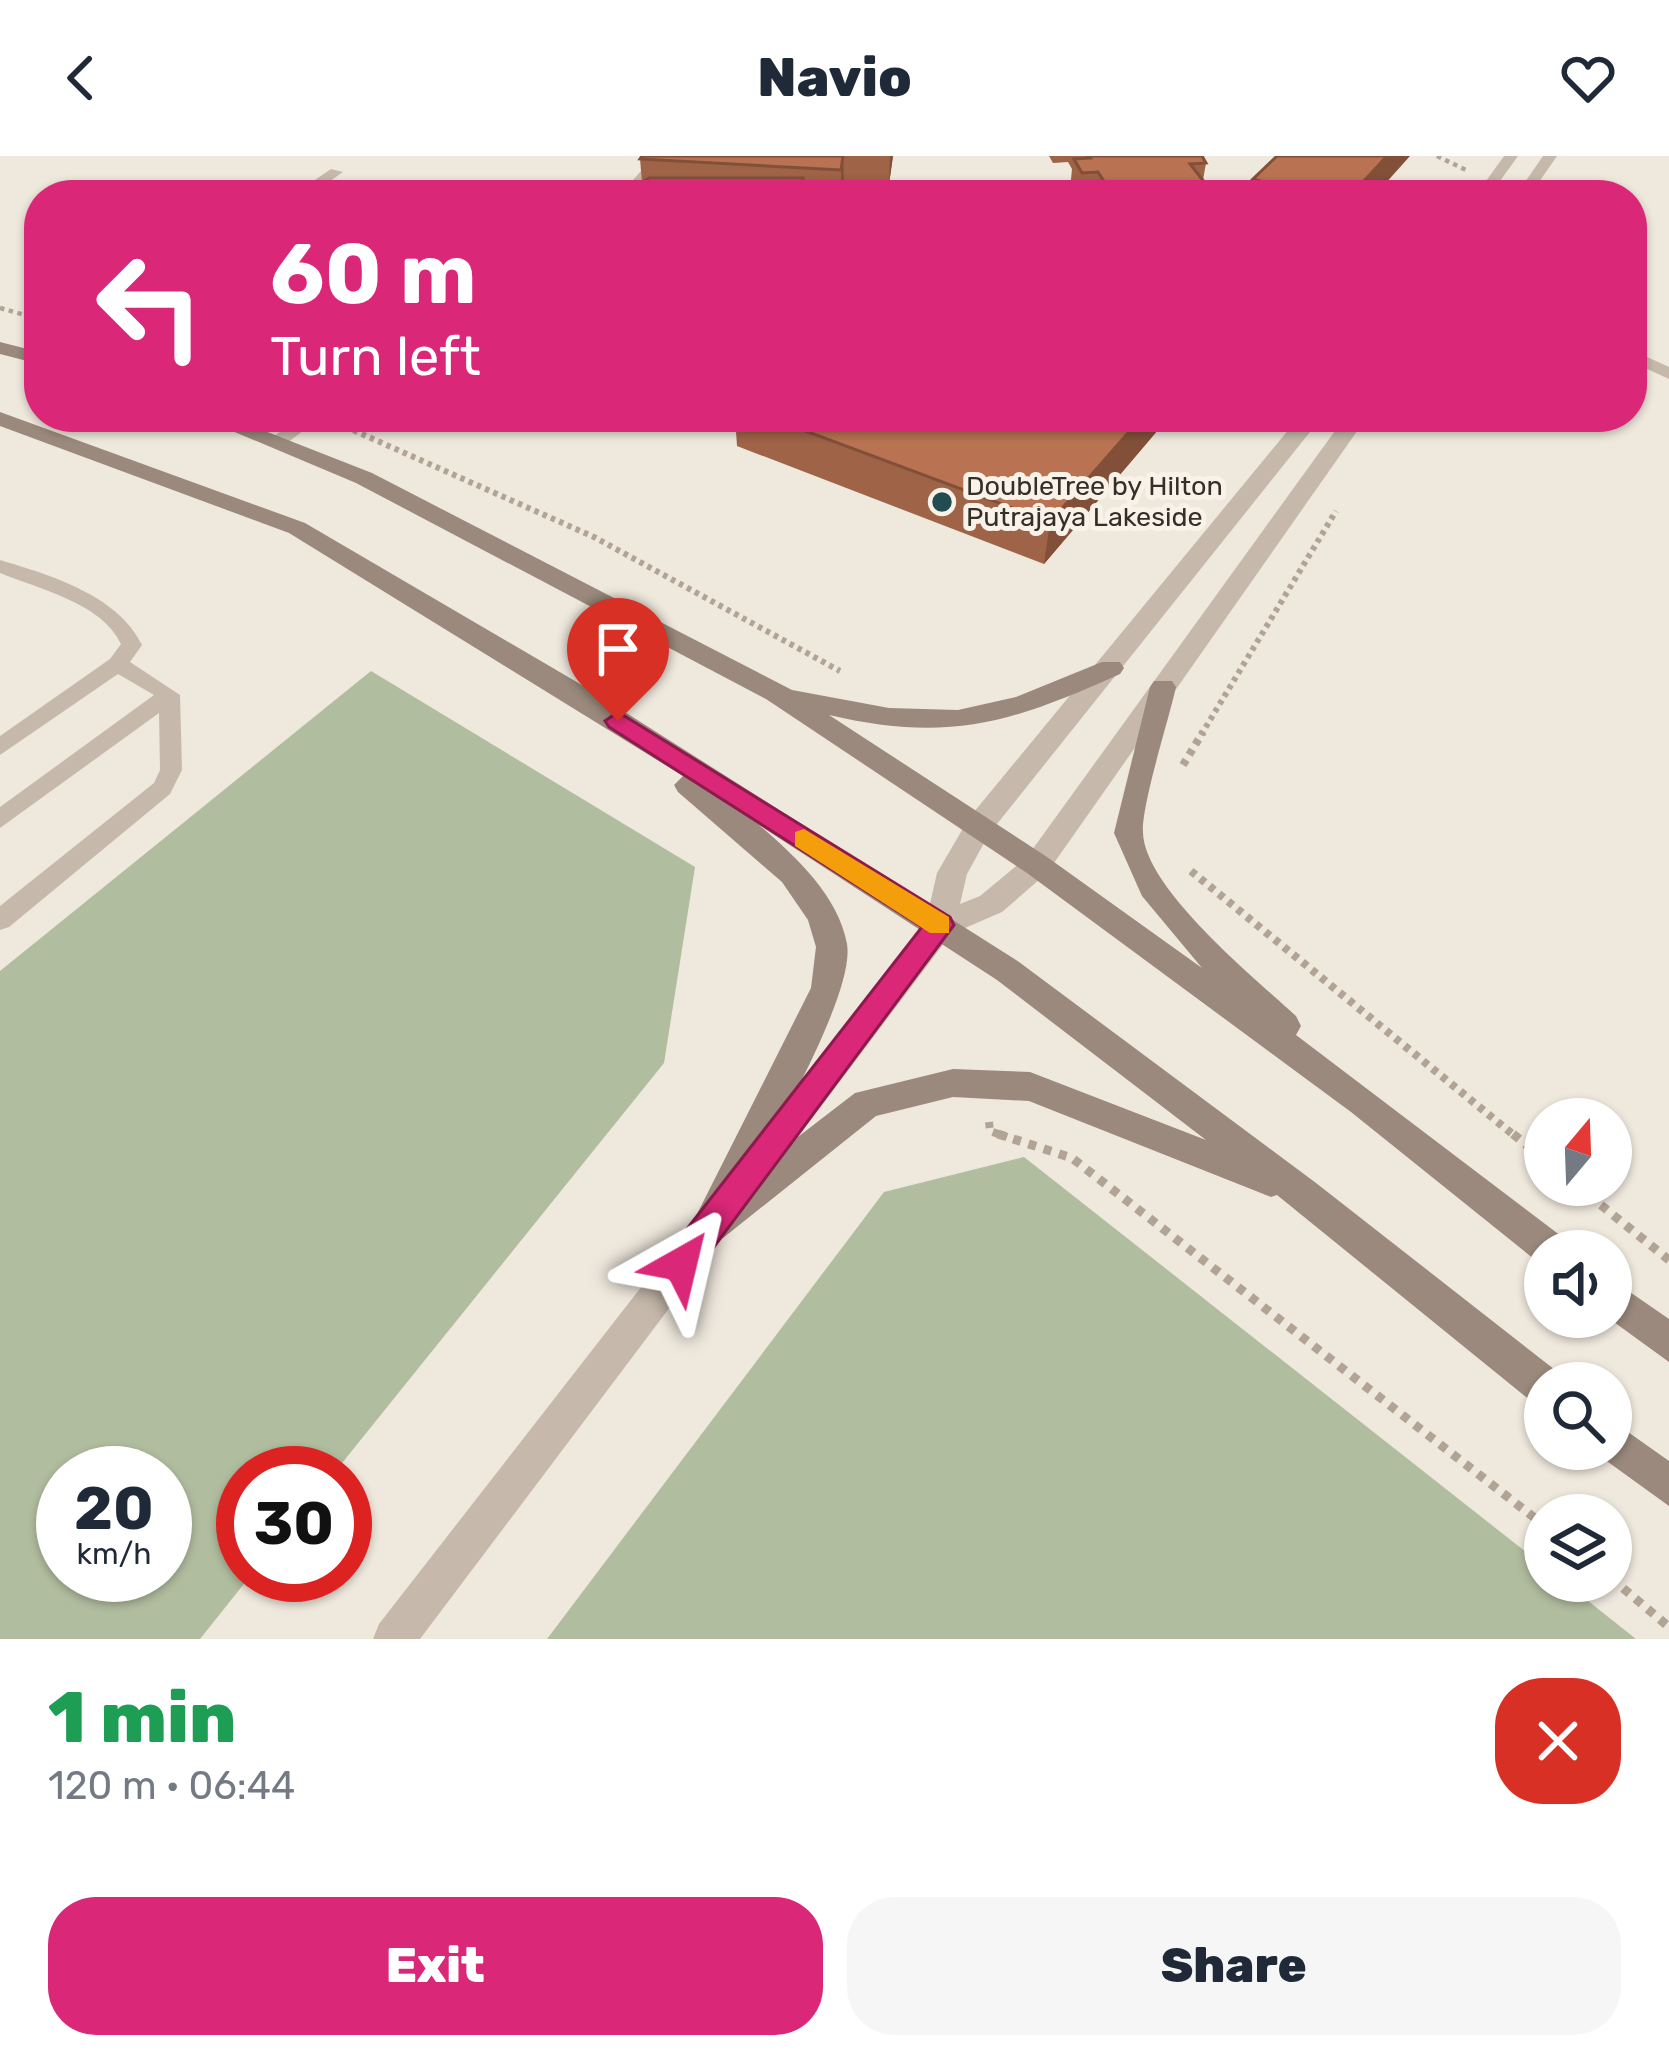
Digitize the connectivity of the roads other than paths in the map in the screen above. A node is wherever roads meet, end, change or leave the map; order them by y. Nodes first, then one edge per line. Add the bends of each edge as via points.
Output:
1 (662, 156) edge
2 (336, 172) dead end
3 (323, 180) edge
4 (640, 180) edge
5 (35, 432) edge
6 (249, 432) edge
7 (291, 432) edge
8 (1299, 432) edge
9 (1345, 432) edge
10 (277, 443) junction
11 (0, 566) edge
12 (117, 664) junction
13 (1112, 668) junction
14 (1163, 687) junction
15 (775, 692) junction
16 (169, 695) junction
17 (578, 695) junction
18 (0, 747) edge
19 (0, 819) edge
20 (979, 826) junction
21 (1037, 865) junction
22 (0, 920) edge
23 (940, 925) junction
24 (1363, 1102) junction
25 (1304, 1194) junction
26 (710, 1226) junction
27 (1525, 1230) edge
28 (1632, 1313) edge
29 (1669, 1342) edge
30 (1524, 1370) edge
31 (1632, 1457) edge
32 (1669, 1486) edge
33 (394, 1639) edge

1 - 4 lane
2 - 3 lane
5 - 17 street via 297,528
6 - 10 street
7 - 10 lane
8 - 13 street
9 - 14 street
10 - 15 street via 364,478
11 - 12 lane via 112,615 132,644
12 - 16 lane
12 - 18 lane
13 - 15 street via 989,718 931,725
13 - 20 street
14 - 21 street
14 - 24 street via 1129,833 1134,856 1177,917
15 - 20 street
16 - 19 lane
16 - 22 lane via 171,770 162,788
17 - 23 street
17 - 26 street via 774,859 818,906 833,946 827,988
20 - 21 street
20 - 23 street via 952,872
21 - 23 street via 991,904
21 - 24 street
23 - 25 street
23 - 26 street
24 - 27 street
25 - 26 street via 1030,1087 953,1083 867,1103
25 - 30 street
26 - 33 street
28 - 29 street
31 - 32 street

